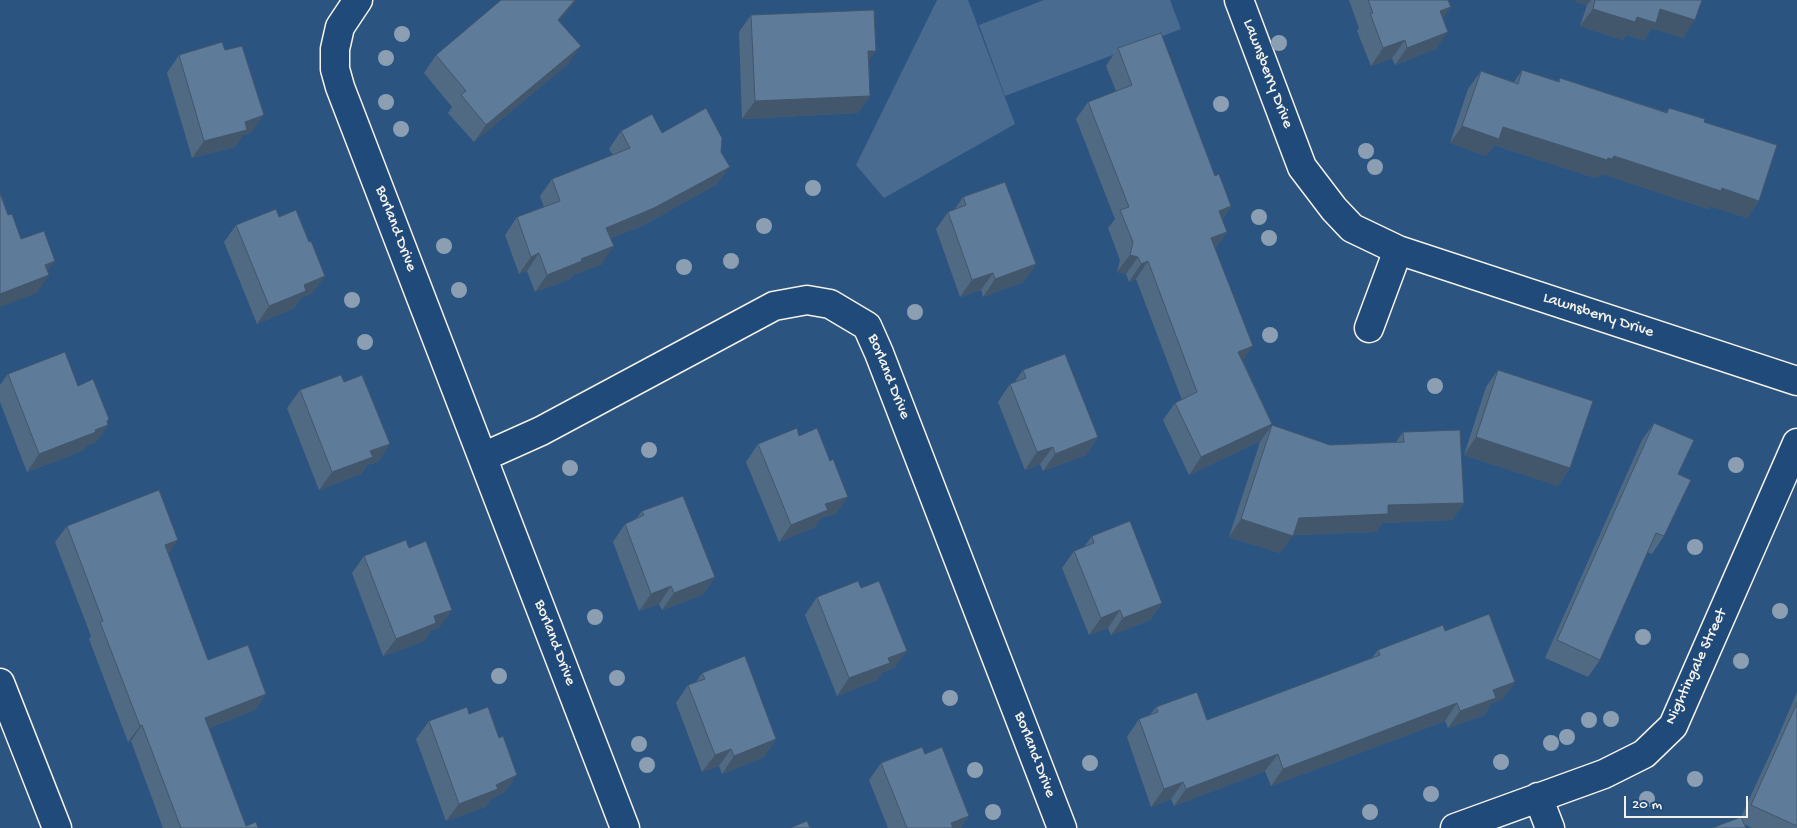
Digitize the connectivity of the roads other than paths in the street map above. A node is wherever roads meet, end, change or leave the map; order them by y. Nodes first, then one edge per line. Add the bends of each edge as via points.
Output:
1 (358, 0) edge
2 (1239, 0) edge
3 (1398, 250) junction
4 (1369, 328) dead end
5 (1797, 382) edge
6 (1797, 443) edge
7 (483, 457) junction
8 (0, 683) edge
9 (1538, 797) junction
10 (56, 828) edge
11 (625, 828) edge
12 (1062, 828) edge
13 (1455, 828) edge
14 (1550, 828) edge

1 - 7 street, Borland Drive via 340,27 335,69
2 - 3 street, Lawnsberry Drive via 1302,167 1352,228
3 - 4 street
3 - 5 street, Lawnsberry Drive
6 - 9 street, Nightingale Street via 1673,726 1644,754 1604,774
7 - 11 street, Borland Drive
7 - 12 street, Borland Drive via 541,430 774,306 807,300 830,304 867,326
8 - 10 street
9 - 13 street, Nightingale Street
9 - 14 street

